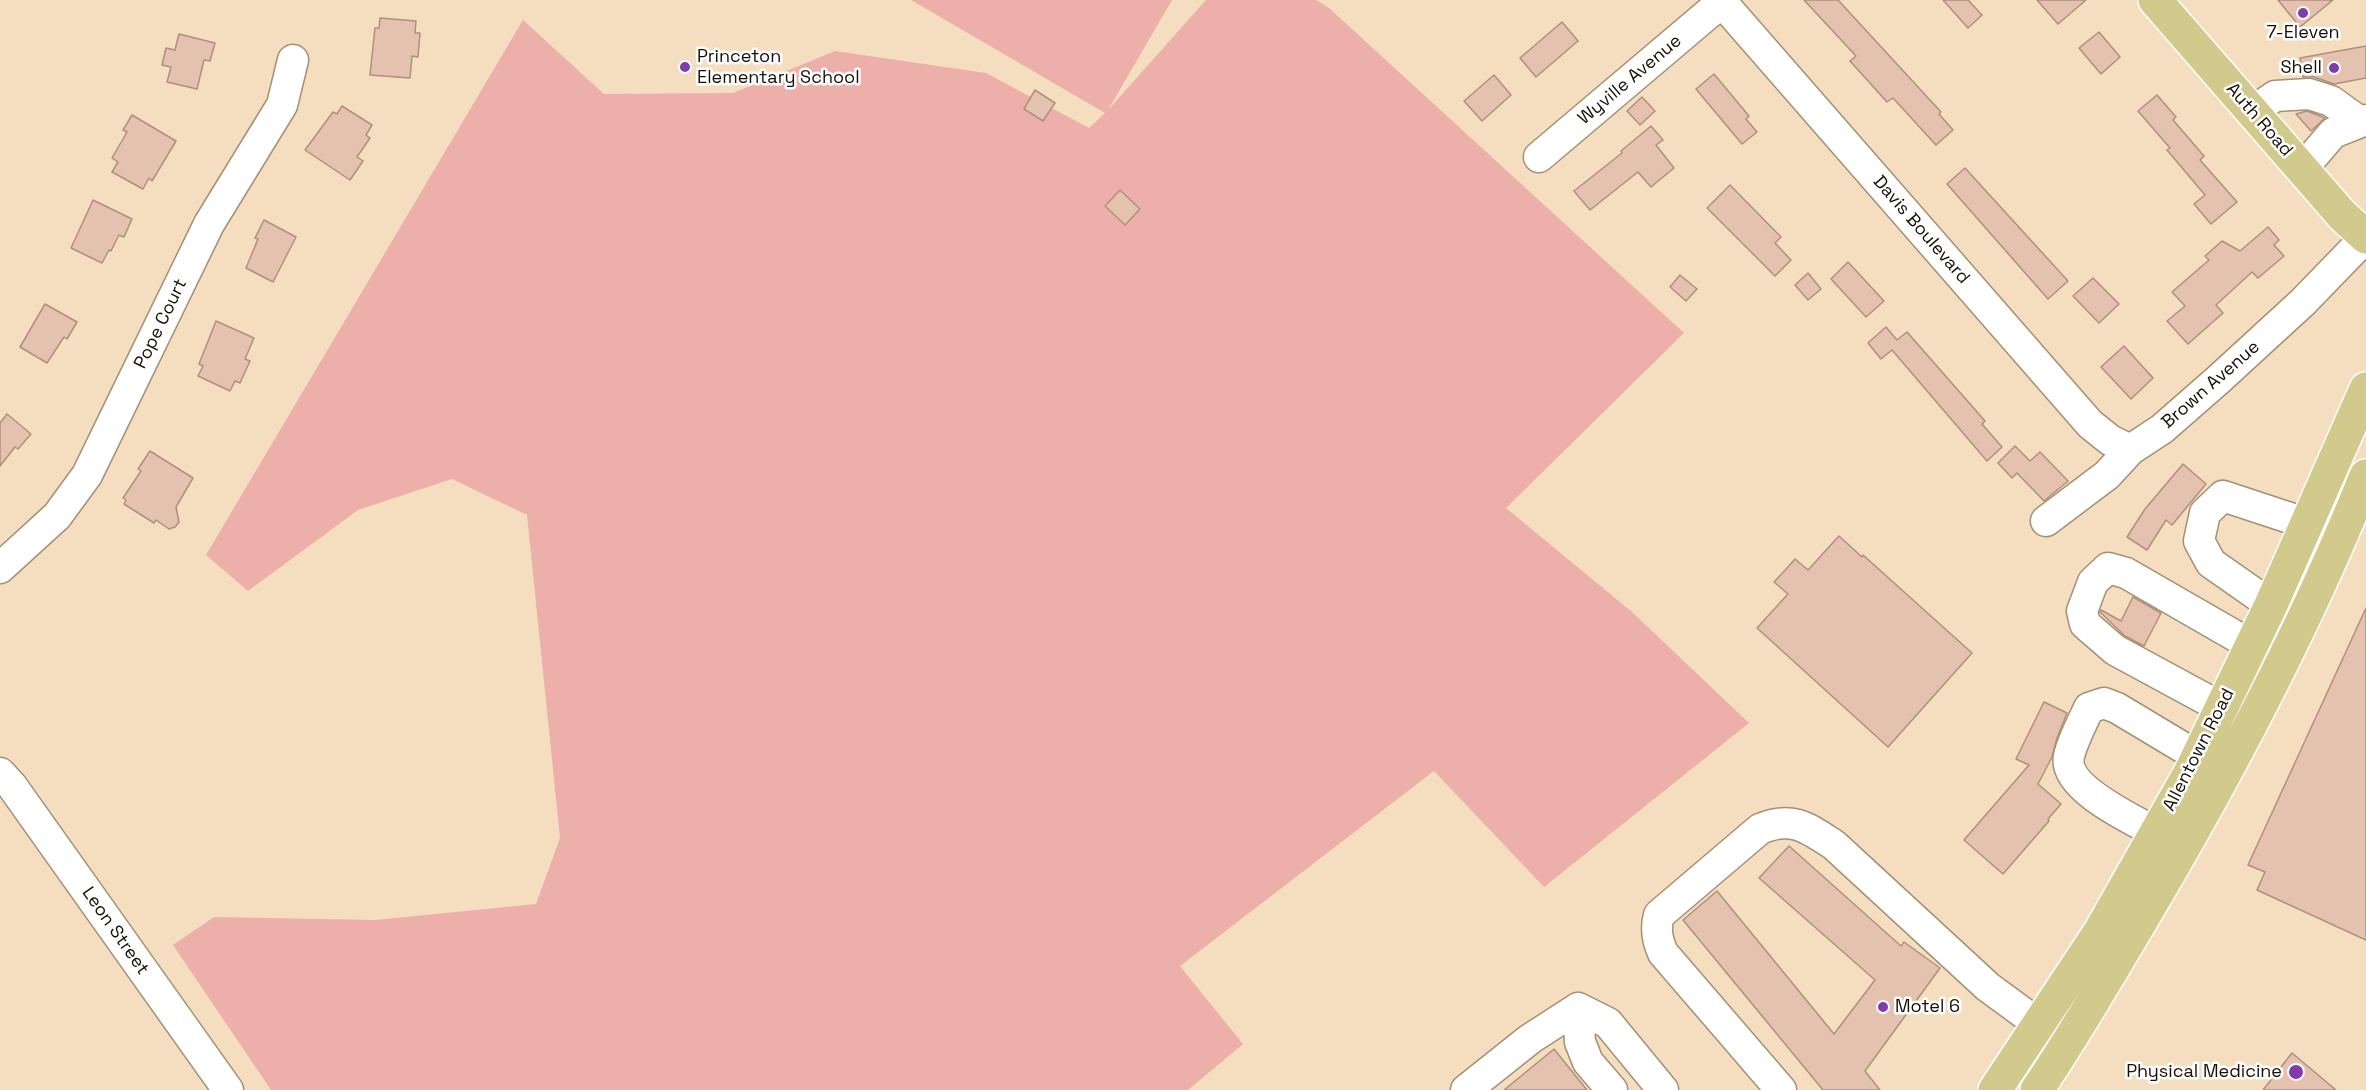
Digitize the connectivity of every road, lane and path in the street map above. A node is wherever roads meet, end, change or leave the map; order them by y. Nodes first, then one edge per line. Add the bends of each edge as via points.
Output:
1 (2155, 0) edge
2 (1721, 1) edge
3 (292, 60) dead end
4 (2252, 112) junction
5 (2363, 121) edge
6 (1539, 157) dead end
7 (2302, 169) junction
8 (2366, 237) edge
9 (2366, 389) edge
10 (2130, 450) junction
11 (2366, 476) edge
12 (2046, 521) dead end
13 (2308, 524) junction
14 (0, 568) edge
15 (2271, 605) junction
16 (2252, 645) junction
17 (2222, 708) junction
18 (2197, 756) junction
19 (0, 773) edge
20 (2157, 833) junction
21 (1578, 1008) junction
22 (2040, 1025) junction
23 (2067, 1045) junction
24 (228, 1090) edge
25 (1466, 1090) edge
26 (1612, 1090) edge
27 (1663, 1090) edge
28 (1781, 1090) edge
29 (1995, 1090) edge
30 (2037, 1090) edge

1 - 4 main road, Auth Road
2 - 6 street, Wyville Avenue
2 - 10 street, Davis Boulevard via 2090,424
3 - 14 street, Pope Court via 282,105 209,224 87,475 57,516
4 - 5 street via 2275,96 2309,94 2331,101
4 - 7 main road, Auth Road
5 - 7 street via 2333,133
7 - 8 main road, Auth Road
8 - 10 street, Brown Avenue via 2258,345 2162,429
9 - 13 main road, Allentown Road
10 - 12 street, Brown Avenue via 2107,475
11 - 23 main road, Allentown Road via 2294,636 2223,778
13 - 15 main road, Allentown Road
13 - 15 street via 2223,496 2205,513 2199,541 2211,563
15 - 16 main road, Allentown Road
16 - 17 main road, Allentown Road
16 - 17 street via 2126,573 2108,568 2093,582 2082,611 2085,624 2115,650
17 - 18 main road, Allentown Road
18 - 20 main road, Allentown Road
18 - 20 street via 2104,703 2089,708 2068,758 2072,772 2088,793
19 - 24 street, Leon Street
20 - 22 main road, Allentown Road
21 - 25 street via 1530,1039
21 - 26 street via 1580,1042 1588,1062
21 - 27 street via 1608,1023
22 - 23 street
22 - 28 street via 1988,987 1834,845 1808,828 1793,823 1772,824 1760,829 1659,915 1656,926 1663,953
22 - 29 main road, Allentown Road
23 - 30 main road, Allentown Road

